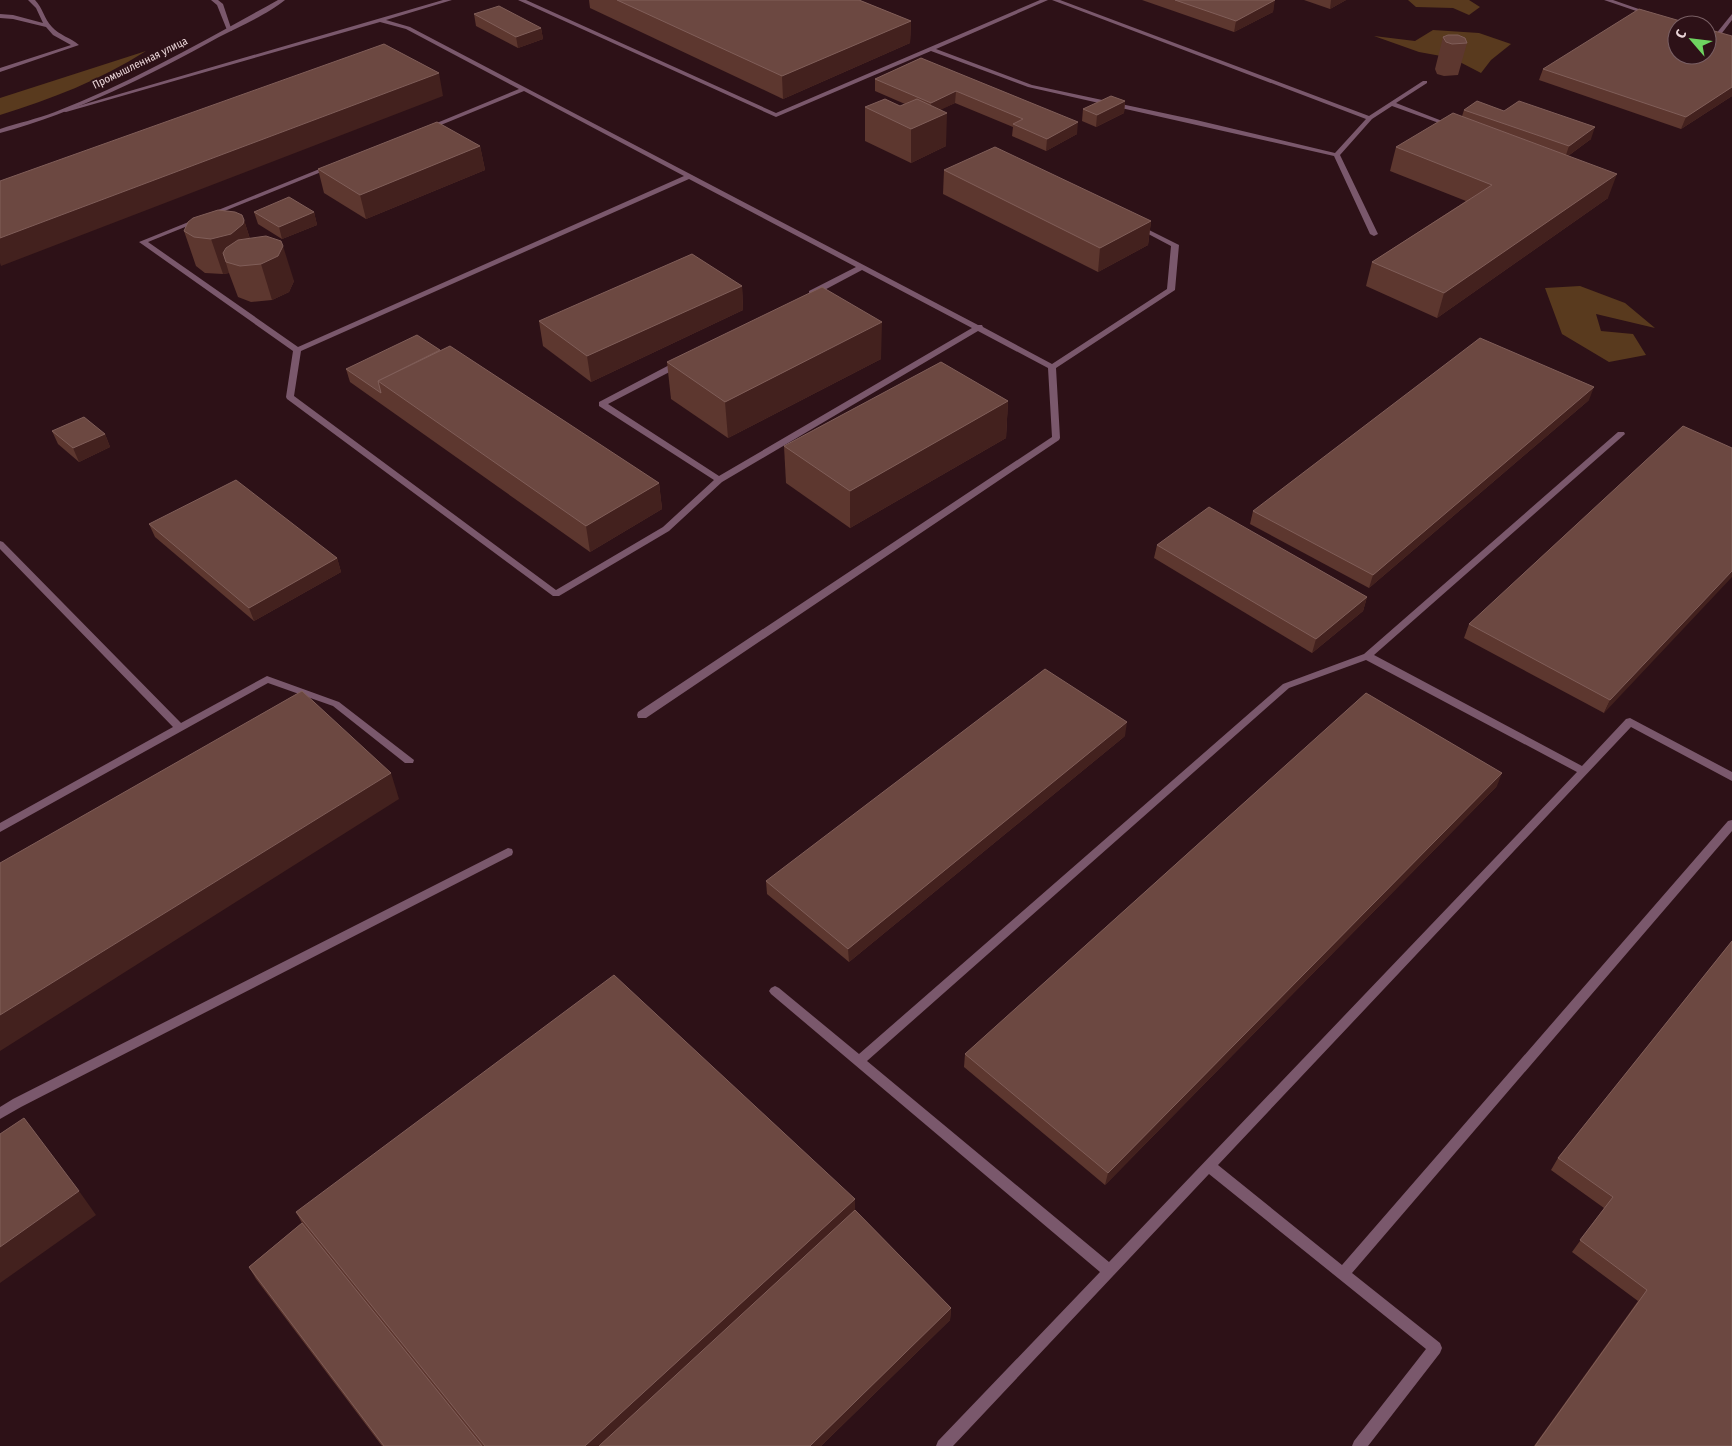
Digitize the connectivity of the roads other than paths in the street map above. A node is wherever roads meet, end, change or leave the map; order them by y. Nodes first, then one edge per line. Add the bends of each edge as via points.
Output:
1 (31, 0) edge
2 (214, 0) edge
3 (282, 0) edge
4 (449, 0) edge
5 (521, 0) edge
6 (1045, 0) edge
7 (1055, 0) edge
8 (1607, 0) edge
9 (0, 16) edge
10 (1732, 16) edge
11 (1658, 17) edge
12 (380, 20) junction
13 (47, 26) junction
14 (230, 30) junction
15 (1724, 38) edge
16 (931, 49) junction
17 (0, 70) edge
18 (1425, 82) dead end
19 (524, 89) junction
20 (1392, 104) junction
21 (64, 111) junction
22 (1370, 118) junction
23 (424, 129) edge
24 (1464, 130) edge
25 (0, 131) edge
26 (1337, 155) junction
27 (334, 166) edge
28 (690, 176) junction
29 (1132, 224) edge
30 (1374, 234) dead end
31 (862, 267) junction
32 (802, 299) edge
33 (979, 327) junction
34 (297, 350) junction
35 (688, 358) edge
36 (1052, 367) junction
37 (1621, 434) dead end
38 (719, 480) junction
39 (0, 544) edge
40 (1367, 656) junction
41 (642, 715) dead end
42 (179, 727) junction
43 (409, 760) dead end
44 (1584, 771) junction
45 (1732, 777) edge
46 (1732, 824) edge
47 (0, 828) edge
48 (508, 852) dead end
49 (775, 992) dead end
50 (859, 1061) junction
51 (0, 1114) edge
52 (1209, 1166) junction
53 (1109, 1271) junction
54 (1343, 1274) junction
55 (943, 1446) edge
56 (1359, 1446) edge

1 - 13 street via 36,3
2 - 14 street via 220,4
3 - 14 street, Промышленная улица
4 - 12 street
5 - 16 street via 776,115
6 - 16 street
7 - 22 street
8 - 11 street
9 - 13 street
10 - 15 street via 1715,35
12 - 19 street via 408,28
12 - 21 street
13 - 17 street via 76,45
14 - 21 street, Промышленная улица
16 - 26 street via 1030,86
18 - 20 street
19 - 23 street
19 - 28 street
20 - 22 street
20 - 24 street
21 - 25 street, Промышленная улица
22 - 26 street
26 - 30 street
27 - 34 street via 143,242
28 - 31 street
28 - 34 street
29 - 36 street via 1175,245 1171,290
31 - 32 street
31 - 33 street
33 - 36 street
33 - 38 street
34 - 38 street via 290,397 556,594 666,529
35 - 38 street via 602,404
36 - 41 street via 1056,438
37 - 40 street
39 - 42 street
40 - 44 street
40 - 50 street via 1286,686
42 - 43 street via 267,678 336,704
42 - 47 street
44 - 45 street via 1630,722
44 - 52 street
46 - 54 street
48 - 51 street
49 - 50 street
50 - 53 street
52 - 53 street
52 - 54 street
53 - 55 street
54 - 56 street via 1435,1348

